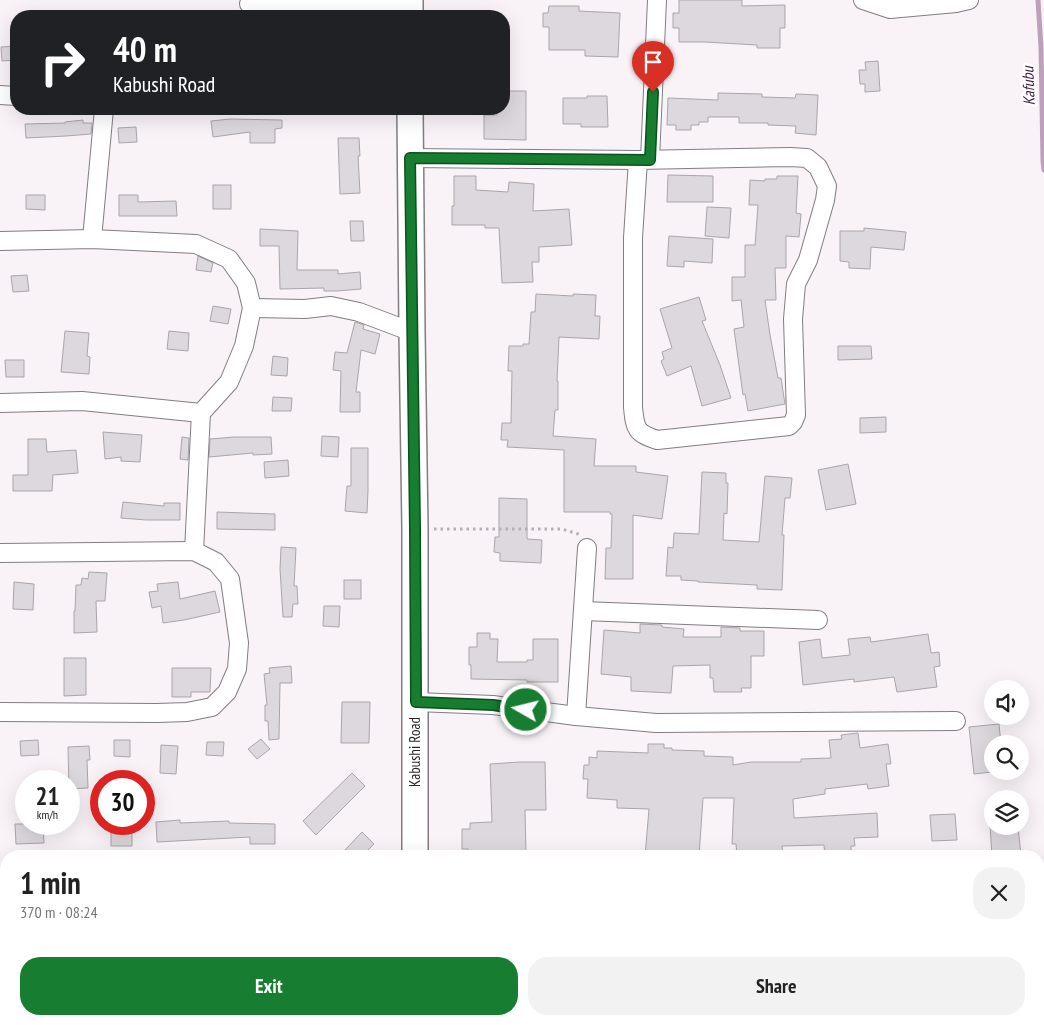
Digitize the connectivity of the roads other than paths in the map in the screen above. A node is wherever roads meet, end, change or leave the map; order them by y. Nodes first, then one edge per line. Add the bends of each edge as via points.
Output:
1 (657, 0) edge
2 (864, 0) edge
3 (962, 1) edge
4 (410, 6) edge
5 (249, 7) edge
6 (103, 115) edge
7 (410, 115) edge
8 (410, 158) junction
9 (644, 160) junction
10 (92, 239) junction
11 (0, 241) edge
12 (252, 308) junction
13 (412, 332) junction
14 (0, 403) edge
15 (201, 413) junction
16 (587, 548) road end
17 (194, 551) junction
18 (0, 554) edge
19 (583, 611) junction
20 (818, 620) dead end
21 (416, 702) junction
22 (0, 712) edge
23 (576, 716) junction
24 (956, 721) dead end
25 (415, 850) edge

1 - 9 street
2 - 3 street via 890,9
4 - 5 street
6 - 10 street
7 - 8 main road, Kabushi Road
8 - 9 street
8 - 13 main road, Kabushi Road
9 - 9 street via 790,157 807,158 818,167 827,186 808,260 796,284 793,319 796,415 788,426 657,440 643,435 637,427 633,407 633,238
10 - 11 street
10 - 12 street via 196,244 229,259 246,283
12 - 13 street via 331,306 360,312
12 - 15 street via 244,346 229,382
13 - 21 main road, Kabushi Road
14 - 15 street via 82,401
15 - 17 street
16 - 19 street
17 - 18 street
17 - 22 street via 216,562 230,579 239,643 237,669 227,692 212,707 187,712
19 - 20 street
19 - 23 street
21 - 23 street via 493,705
21 - 25 main road, Kabushi Road
23 - 24 street via 656,723

